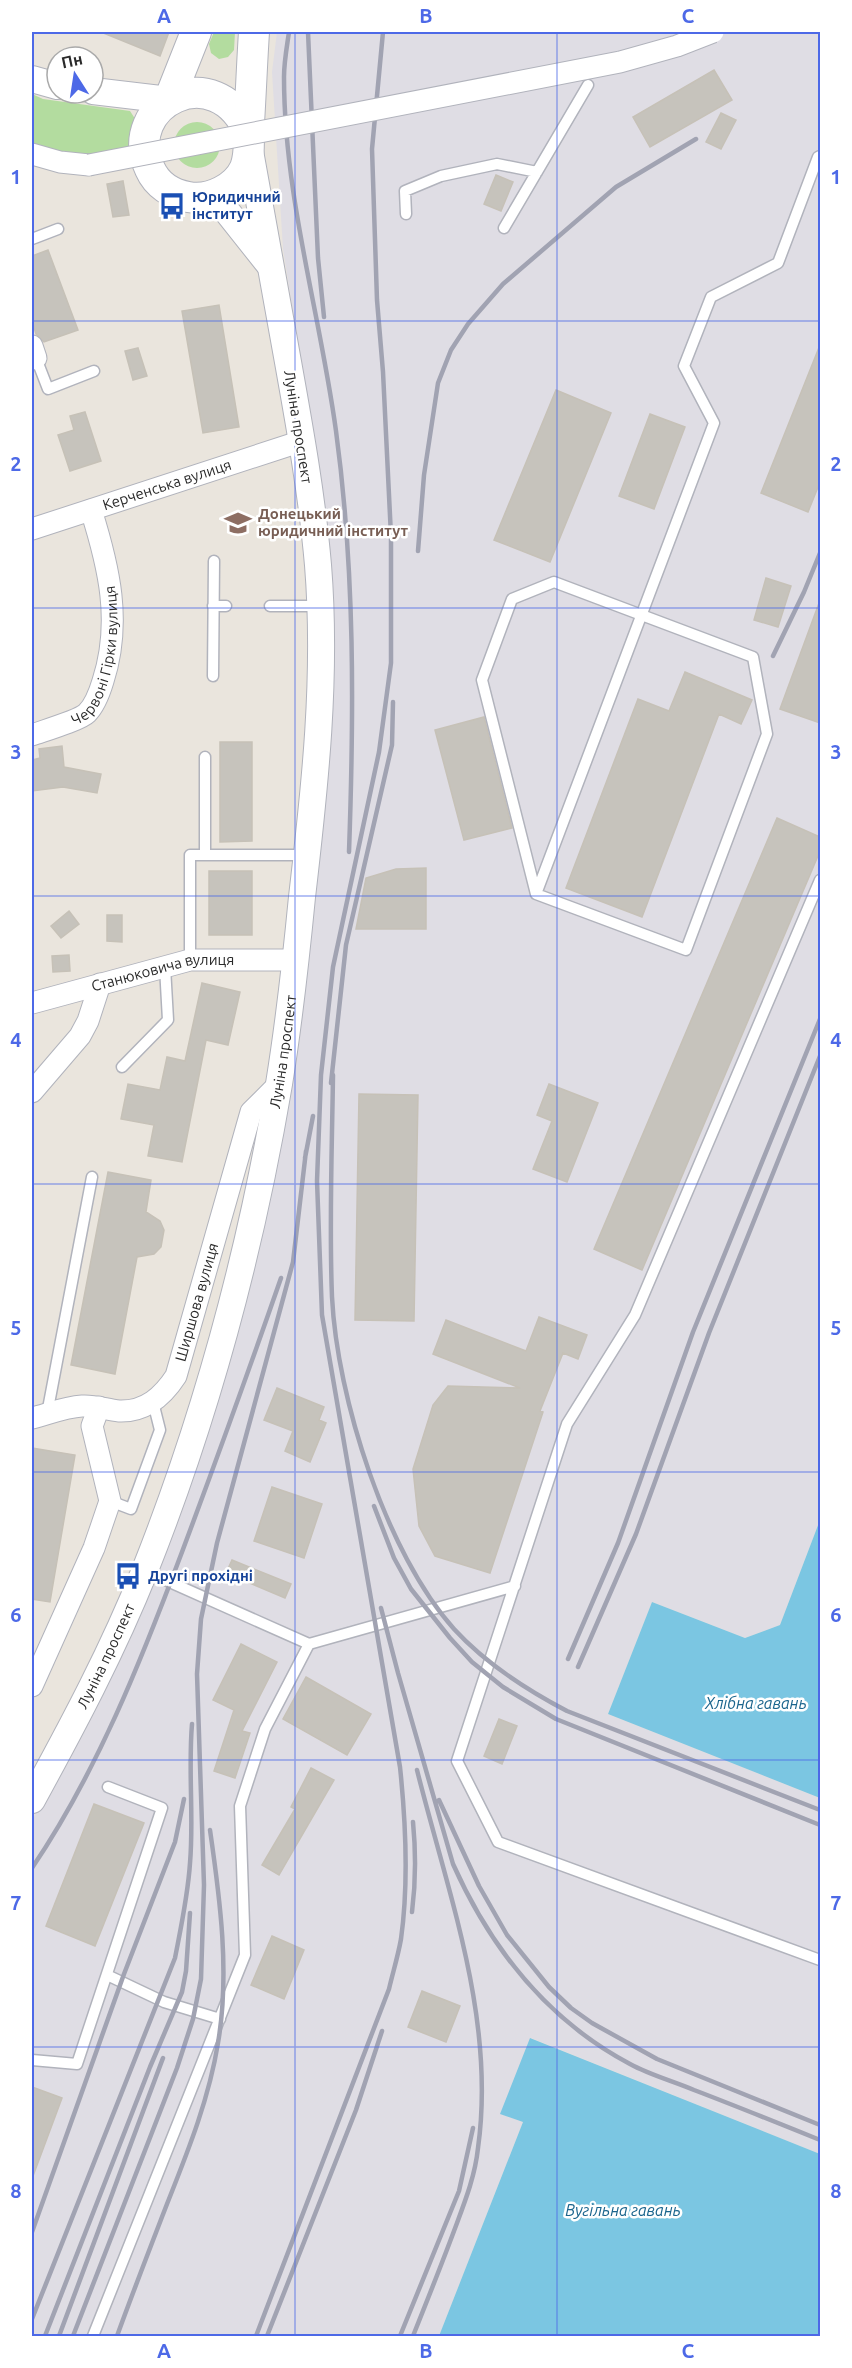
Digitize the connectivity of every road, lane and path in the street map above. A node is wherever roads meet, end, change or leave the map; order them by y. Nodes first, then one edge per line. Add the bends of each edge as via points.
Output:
1 (196, 32) edge
2 (254, 32) edge
3 (712, 32) edge
4 (588, 85) dead end
5 (105, 92) edge
6 (126, 95) junction
7 (169, 100) junction
8 (147, 128) junction
9 (249, 142) junction
10 (32, 154) edge
11 (820, 156) edge
12 (32, 165) edge
13 (88, 165) junction
14 (537, 172) junction
15 (214, 195) junction
16 (406, 214) dead end
17 (504, 228) dead end
18 (58, 229) dead end
19 (32, 239) edge
20 (271, 266) junction
21 (33, 354) edge
22 (94, 372) dead end
23 (302, 441) junction
24 (91, 510) junction
25 (32, 529) edge
26 (214, 561) dead end
27 (213, 606) junction
28 (226, 606) dead end
29 (270, 606) dead end
30 (320, 606) junction
31 (641, 615) junction
32 (213, 676) dead end
33 (32, 735) edge
34 (205, 757) dead end
35 (205, 855) junction
36 (307, 855) junction
37 (820, 880) edge
38 (536, 894) junction
39 (190, 960) junction
40 (296, 960) junction
41 (165, 967) junction
42 (100, 984) junction
43 (32, 1003) edge
44 (122, 1067) dead end
45 (279, 1084) junction
46 (32, 1092) edge
47 (92, 1177) dead end
48 (153, 1402) junction
49 (99, 1407) junction
50 (39, 1416) edge
51 (110, 1501) junction
52 (145, 1571) junction
53 (515, 1586) junction
54 (309, 1644) junction
55 (32, 1686) edge
56 (108, 1787) dead end
57 (32, 1800) edge
58 (820, 1960) edge
59 (107, 1975) junction
60 (220, 2019) junction
61 (32, 2060) edge
62 (93, 2337) edge

1 - 7 main road
2 - 9 main road, Луніна проспект
3 - 13 street, bridge via 620,62
4 - 14 lane
5 - 6 street
6 - 7 street
6 - 8 street
7 - 8 main road via 155,112
7 - 9 main road via 201,92 217,96 242,117
8 - 15 main road via 146,160 164,187 195,198
9 - 15 main road via 244,170 232,186
9 - 20 street, Луніна проспект
10 - 13 street
11 - 31 lane via 778,263 711,297 684,366 714,423
12 - 13 street
14 - 16 lane via 497,164 441,176 405,191
14 - 17 lane
15 - 20 street, Луніна проспект
18 - 19 lane
20 - 23 street, Луніна проспект
21 - 22 lane via 48,389
23 - 24 street, Керченська вулиця
23 - 30 street, Луніна проспект
24 - 25 street, Керченська вулиця
24 - 33 street, Червоні Гірки вулиця via 113,603 109,663 99,693 86,714
26 - 27 lane
27 - 28 lane
27 - 32 lane
29 - 30 lane
30 - 36 street, Луніна проспект via 318,758
31 - 38 lane
31 - 38 lane via 554,582 512,599 482,680
31 - 38 lane via 753,657 767,734 747,788 686,950
34 - 35 lane
35 - 36 lane
35 - 39 lane via 190,855
36 - 40 street, Луніна проспект
37 - 53 lane via 635,1314 567,1424
39 - 40 street, Станюковича вулиця
39 - 41 street, Станюковича вулиця
40 - 45 street, Луніна проспект
41 - 42 street, Станюковича вулиця
41 - 44 lane via 168,1020
42 - 43 street, Станюковича вулиця
42 - 46 street via 80,1036
45 - 48 street, Ширшова вулиця via 251,1112 176,1376 167,1391
45 - 52 street, Луніна проспект via 225,1328 194,1435
47 - 50 lane
48 - 49 street, Ширшова вулиця via 129,1411
48 - 51 lane via 160,1430 131,1509
49 - 50 street, Ширшова вулиця via 70,1407
49 - 51 street via 92,1426
51 - 55 street via 94,1548
52 - 54 lane
52 - 57 street, Луніна проспект via 89,1697
53 - 54 lane
53 - 58 lane via 458,1761 498,1842
54 - 60 lane via 265,1729 240,1806 245,1955
56 - 59 lane via 162,1808
59 - 60 lane via 164,2002
59 - 61 lane via 77,2064
60 - 62 lane

